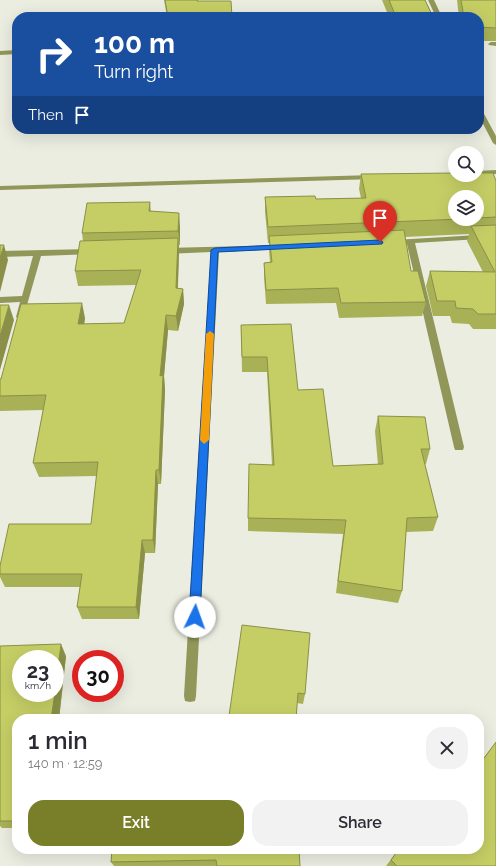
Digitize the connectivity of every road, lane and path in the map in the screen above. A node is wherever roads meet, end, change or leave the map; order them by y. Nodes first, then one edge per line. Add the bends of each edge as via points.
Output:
1 (431, 0) edge
2 (437, 12) edge
3 (12, 52) edge
4 (0, 53) edge
5 (484, 120) edge
6 (496, 143) edge
7 (496, 172) edge
8 (484, 173) edge
9 (378, 177) edge
10 (0, 188) edge
11 (496, 236) edge
12 (410, 241) junction
13 (386, 242) edge
14 (293, 246) edge
15 (215, 250) junction
16 (161, 251) edge
17 (100, 252) edge
18 (38, 253) junction
19 (0, 254) edge
20 (25, 299) junction
21 (0, 300) edge
22 (18, 328) edge
23 (459, 447) dead end
24 (190, 696) dead end

1 - 2 street
3 - 4 street
5 - 6 street
7 - 8 street
9 - 10 street
11 - 12 street
12 - 13 street
12 - 23 street
14 - 15 street
15 - 16 street
15 - 24 street
17 - 18 street
18 - 19 street
18 - 20 street
20 - 21 street
20 - 22 street

